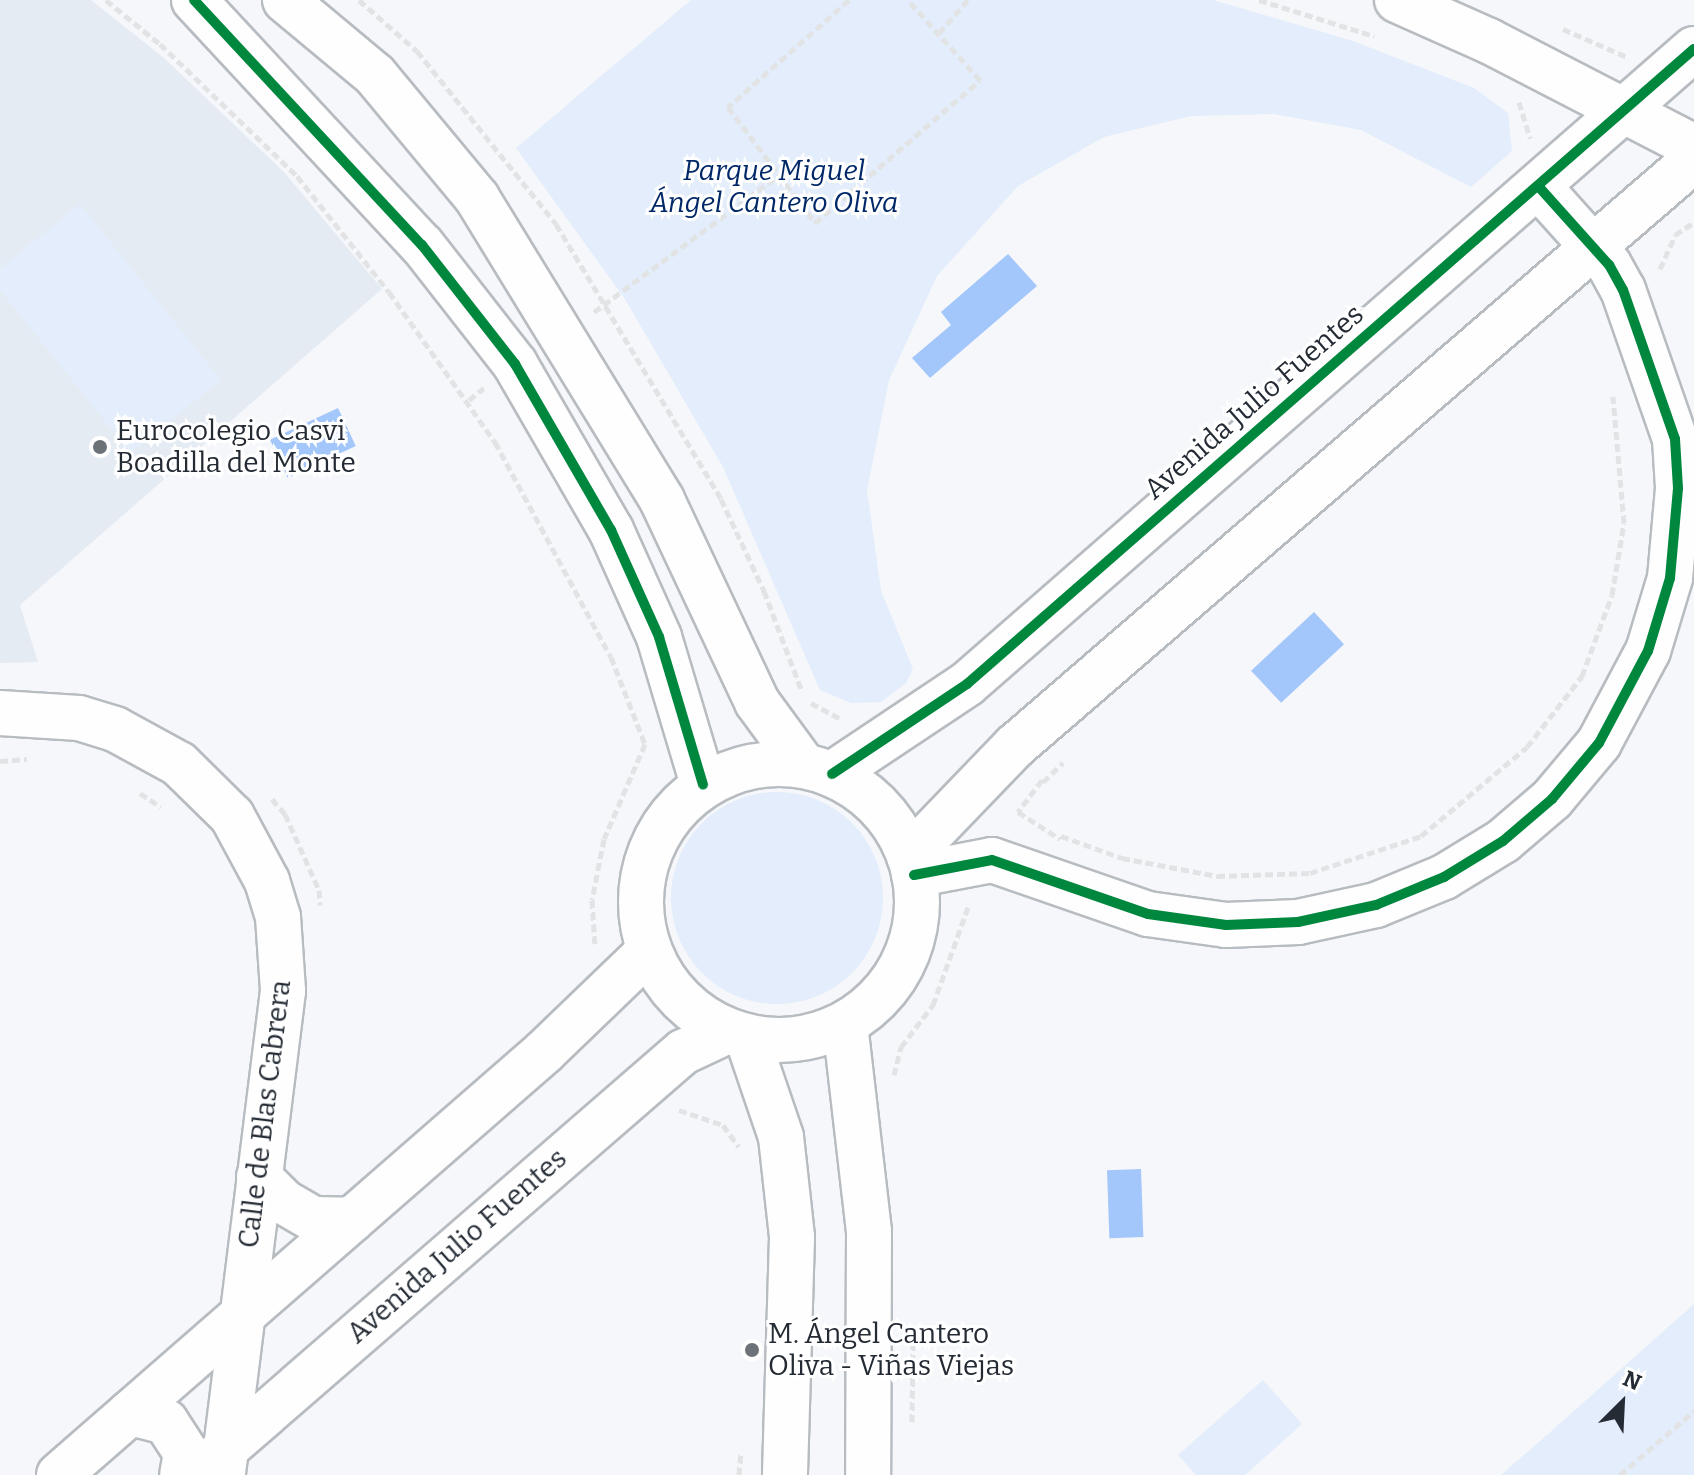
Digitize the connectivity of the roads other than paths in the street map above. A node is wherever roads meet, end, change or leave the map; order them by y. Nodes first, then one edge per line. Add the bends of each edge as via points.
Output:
1 (194, 0) edge
2 (285, 0) edge
3 (1392, 20) edge
4 (1694, 49) edge
5 (1626, 110) junction
6 (1694, 147) edge
7 (1694, 160) edge
8 (1531, 170) junction
9 (1591, 245) junction
10 (0, 713) edge
11 (818, 770) junction
12 (703, 785) junction
13 (912, 865) junction
14 (649, 951) junction
15 (845, 1024) junction
16 (738, 1034) junction
17 (259, 1177) junction
18 (352, 1220) junction
19 (239, 1316) junction
20 (130, 1413) junction
21 (225, 1461) edge
22 (59, 1475) edge
23 (182, 1475) edge
24 (195, 1475) edge
25 (785, 1475) edge
26 (868, 1475) edge

1 - 12 street via 422,245 515,364 617,544 659,637
2 - 11 street via 384,86 477,198 662,500 757,702
3 - 5 street
4 - 5 street, Avenida Julio Fuentes
5 - 6 street
5 - 8 street, Avenida Julio Fuentes
7 - 9 street
8 - 9 street
8 - 11 street, Avenida Julio Fuentes via 967,684
9 - 13 street via 1015,746
9 - 13 street via 1623,290 1675,439 1676,536 1648,651 1599,743 1552,799 1503,841 1444,877 1376,905 1298,922 1226,925 1148,914 1052,855
10 - 17 street, Calle de Blas Cabrera via 79,718 148,744 208,788 252,848 267,881 283,954
11 - 12 street via 752,766
11 - 13 street via 879,807
12 - 14 street via 674,810 654,841 642,877
13 - 15 street via 916,918 904,961 880,997
14 - 16 street via 668,985 695,1012
14 - 18 street via 544,1052
15 - 16 street via 781,1040
15 - 26 street via 869,1232
16 - 21 street, Avenida Julio Fuentes via 683,1052
16 - 25 street via 781,1137 792,1237
17 - 18 street via 284,1202 313,1219
17 - 19 street, Calle de Blas Cabrera
18 - 19 street
19 - 20 street
19 - 21 street, Calle de Blas Cabrera
20 - 22 street
20 - 23 street via 166,1422 186,1453
21 - 24 street, Avenida Julio Fuentes

